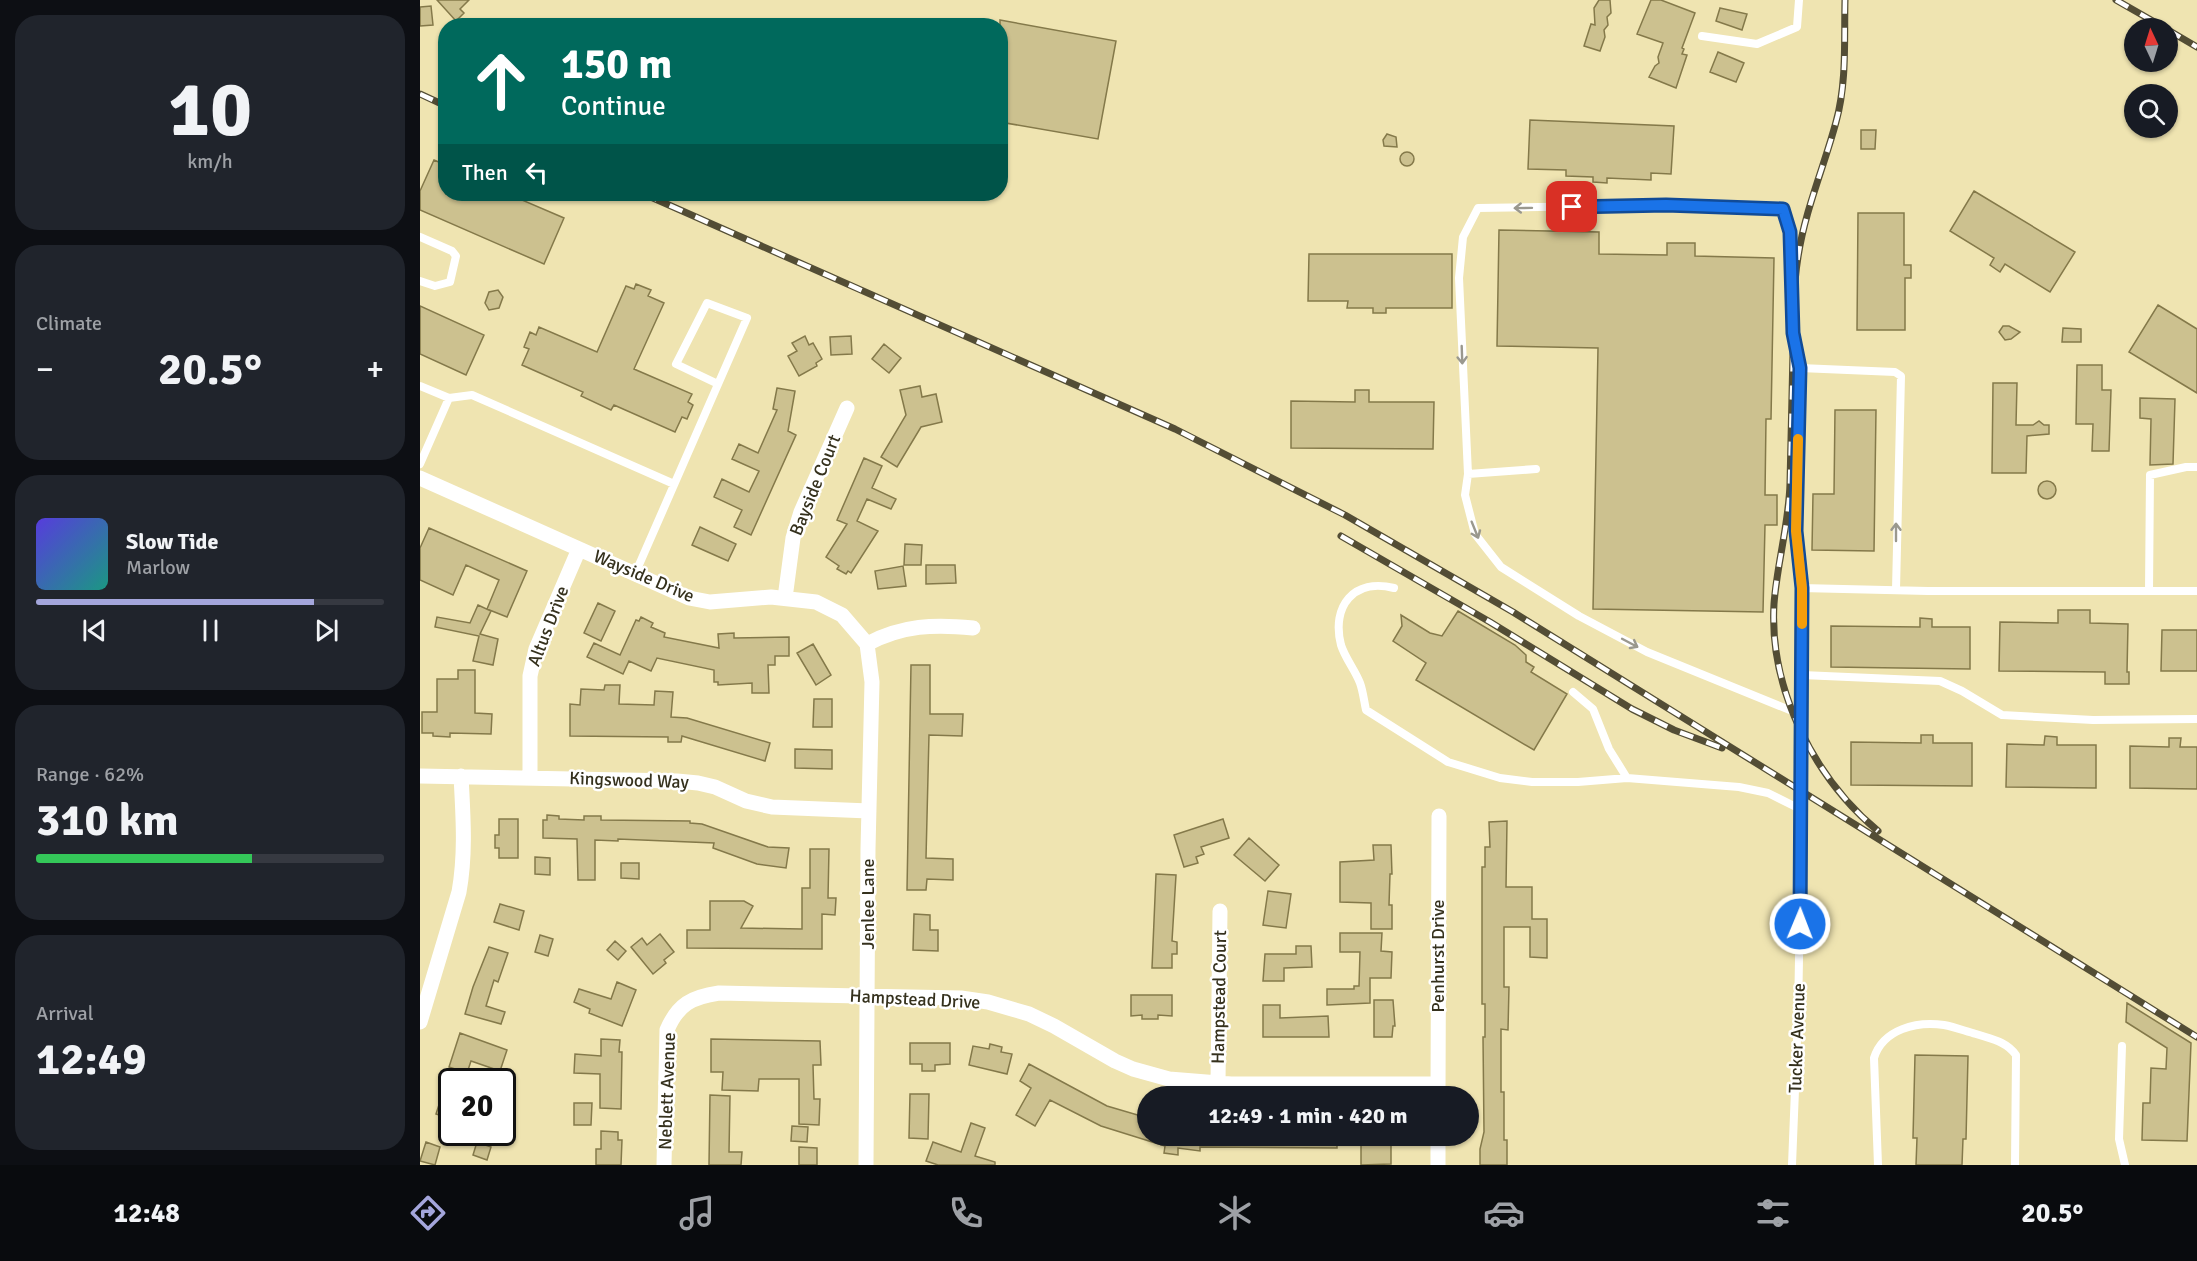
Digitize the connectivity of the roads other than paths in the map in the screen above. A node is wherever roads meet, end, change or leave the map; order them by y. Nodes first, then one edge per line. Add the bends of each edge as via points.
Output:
1 (1798, 0) edge
2 (1701, 36) dead end
3 (420, 237) edge
4 (420, 280) edge
5 (1800, 368) junction
6 (718, 384) junction
7 (420, 386) edge
8 (449, 398) junction
9 (847, 408) dead end
10 (420, 464) edge
11 (2197, 467) edge
12 (1536, 469) dead end
13 (1468, 474) junction
14 (420, 478) edge
15 (674, 484) junction
16 (579, 549) junction
17 (635, 574) junction
18 (1394, 588) dead end
19 (1802, 588) junction
20 (1896, 590) junction
21 (2149, 591) junction
22 (2197, 591) edge
23 (785, 598) junction
24 (974, 628) dead end
25 (867, 644) junction
26 (1802, 675) junction
27 (1573, 692) dead end
28 (1802, 715) junction
29 (2197, 719) edge
30 (420, 776) edge
31 (461, 776) junction
32 (530, 778) junction
33 (1627, 778) junction
34 (1802, 810) junction
35 (869, 811) junction
36 (1439, 816) dead end
37 (1220, 911) dead end
38 (867, 996) junction
39 (672, 1017) joint
40 (420, 1022) edge
41 (2122, 1046) dead end
42 (1218, 1083) junction
43 (1312, 1086) edge
44 (1438, 1086) edge
45 (1438, 1146) edge
46 (664, 1165) edge
47 (866, 1165) edge
48 (1438, 1165) edge
49 (1792, 1165) edge
50 (1878, 1165) edge
51 (2015, 1165) edge
52 (2125, 1165) edge

1 - 2 lane via 1797,27 1757,44
3 - 4 lane via 456,256 450,282 435,286
5 -> 13 lane, Tucker Avenue via 1793,333 1790,232 1783,209 1666,205 1478,208 1463,237 1460,278
5 - 19 lane, Tucker Avenue via 1796,531
20 -> 5 lane via 1901,376 1895,372
6 - 6 lane via 747,318 707,303 676,364
6 - 15 lane
7 - 8 lane
8 - 10 lane
8 - 15 lane via 472,395
9 - 23 street, Bayside Court via 801,512 793,538
11 - 21 lane via 2150,475
12 - 13 lane
13 -> 28 lane via 1465,495 1475,534 1501,567 1579,616 1647,652
14 - 16 street, Wayside Drive
15 - 17 lane
16 - 17 street, Wayside Drive
16 - 32 street, Altus Drive via 536,649 530,676
17 - 23 street, Wayside Drive via 689,598 710,602
18 - 33 lane via 1378,584 1364,587 1350,596 1343,608 1339,626 1341,646 1360,683 1366,710 1448,762 1500,778 1578,782
19 - 20 lane
19 - 26 lane, Tucker Avenue
20 - 21 lane
21 - 22 lane
23 - 25 street, Wayside Drive via 830,608 842,615
24 - 25 street via 914,627 885,634
25 - 35 street, Jenlee Lane via 872,682
26 - 28 lane, Tucker Avenue
26 - 29 lane via 1940,681 2002,715 2093,720
27 - 33 lane via 1593,710 1609,749
28 - 34 lane, Tucker Avenue
30 - 31 street, Kingswood Way
31 - 32 street, Kingswood Way
31 - 40 street via 462,874
32 - 35 street, Kingswood Way via 698,783 758,805
33 - 34 lane via 1756,789
34 - 49 lane, Tucker Avenue
35 - 38 street, Jenlee Lane
36 - 44 street, Penhurst Drive
37 - 42 street, Hampstead Court
38 - 39 street, Hampstead Drive via 719,993 697,998
38 - 42 street, Hampstead Drive via 961,998 1009,1007 1054,1026 1133,1069 1169,1078
38 - 47 street, Jenlee Lane
39 - 46 street, Neblett Avenue via 666,1040
41 - 52 lane via 2119,1139
42 - 43 street, Hampstead Drive
45 - 48 street
50 - 51 lane via 1874,1058 1878,1047 1898,1031 1933,1024 2001,1042 2016,1055

